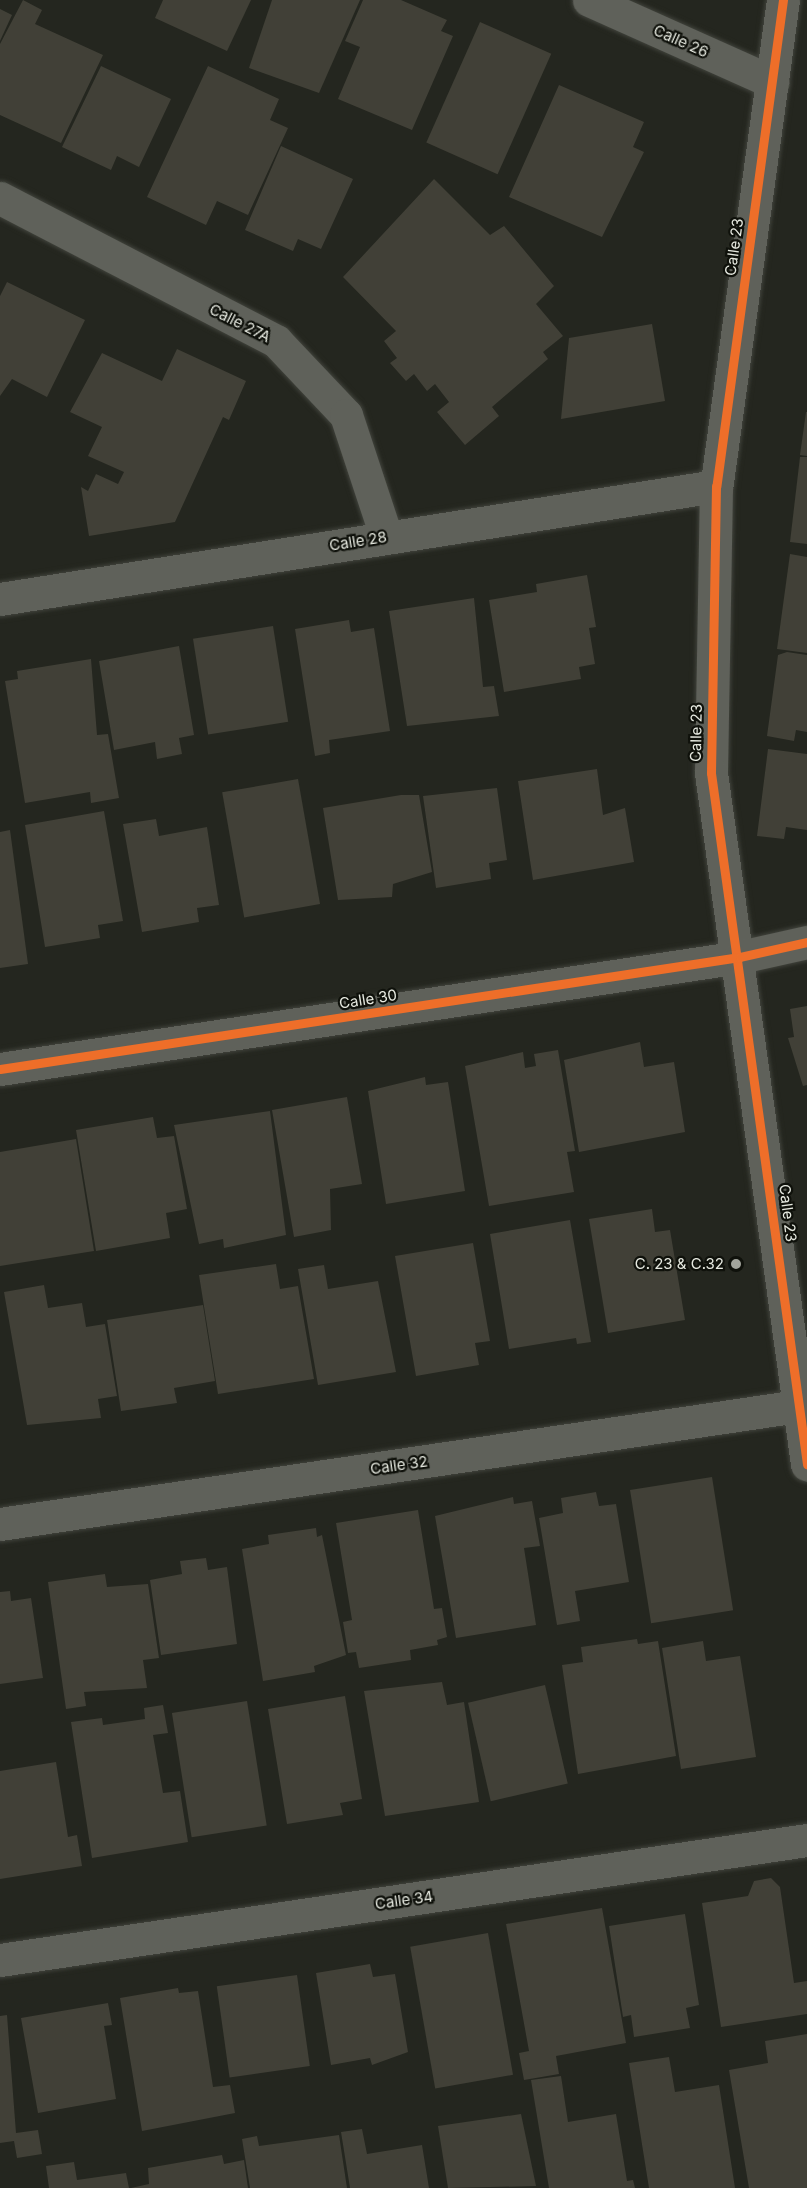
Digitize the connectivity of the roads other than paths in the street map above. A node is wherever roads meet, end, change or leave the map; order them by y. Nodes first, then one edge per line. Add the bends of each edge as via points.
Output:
1 (589, 0) edge
2 (783, 0) edge
3 (772, 82) junction
4 (0, 198) edge
5 (716, 486) junction
6 (386, 536) junction
7 (0, 598) edge
8 (807, 942) edge
9 (740, 957) junction
10 (0, 1069) edge
11 (798, 1406) junction
12 (807, 1464) edge
13 (0, 1524) edge
14 (807, 1840) edge
15 (0, 1960) edge

1 - 3 street, Calle 26
2 - 3 street, Calle 23
3 - 5 street, Calle 23
4 - 6 street, Calle 27A via 276,341 346,415
5 - 6 street, Calle 28
5 - 9 street, Calle 23 via 711,773
6 - 7 street, Calle 28
8 - 9 street, Calle 30
9 - 10 street, Calle 30
9 - 11 street, Calle 23
11 - 12 street, Calle 23
11 - 13 street, Calle 32
14 - 15 street, Calle 34

